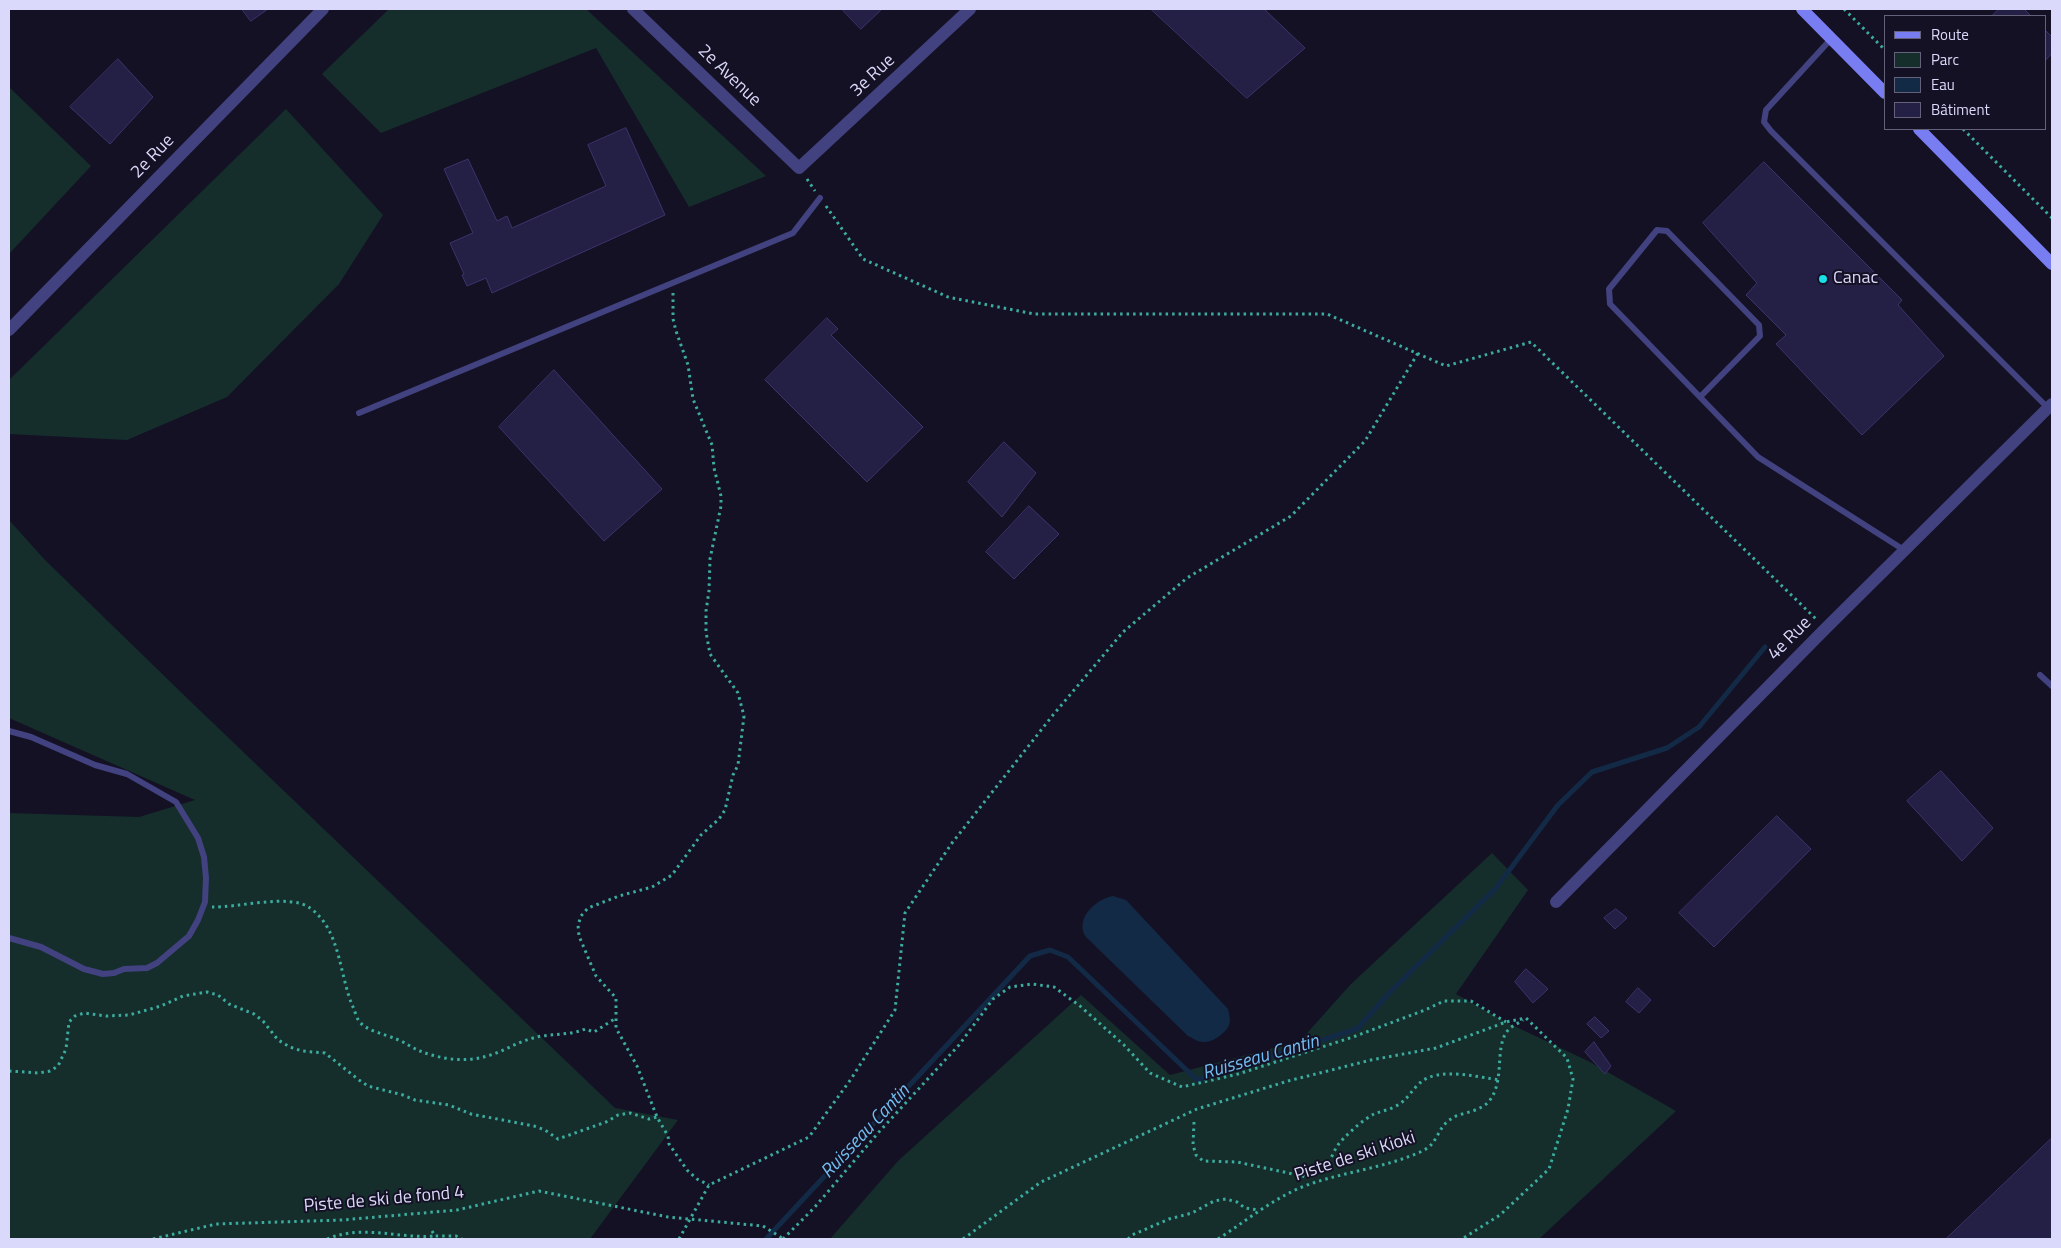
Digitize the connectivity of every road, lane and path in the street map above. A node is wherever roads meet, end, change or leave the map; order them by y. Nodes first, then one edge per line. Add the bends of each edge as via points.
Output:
1 (323, 9) edge
2 (633, 9) edge
3 (970, 9) edge
4 (1802, 9) edge
5 (1844, 9) edge
6 (1831, 39) junction
7 (1884, 49) edge
8 (1884, 93) edge
9 (1920, 130) edge
10 (1964, 130) edge
11 (800, 168) junction
12 (820, 198) junction
13 (2052, 218) edge
14 (2052, 264) edge
15 (673, 282) junction
16 (9, 330) edge
17 (1418, 353) junction
18 (1700, 397) junction
19 (2050, 406) edge
20 (360, 413) dead end
21 (1904, 550) junction
22 (1826, 628) junction
23 (2040, 675) dead end
24 (2052, 686) edge
25 (9, 732) edge
26 (1556, 902) dead end
27 (201, 913) junction
28 (9, 938) edge
29 (616, 1018) junction
30 (1526, 1018) junction
31 (1506, 1022) junction
32 (9, 1071) edge
33 (1500, 1080) junction
34 (658, 1117) junction
35 (1194, 1122) dead end
36 (709, 1185) junction
37 (1259, 1210) junction
38 (690, 1219) junction
39 (432, 1231) dead end
40 (435, 1236) junction
41 (153, 1239) edge
42 (327, 1239) edge
43 (462, 1239) edge
44 (680, 1239) edge
45 (782, 1239) edge
46 (963, 1239) edge
47 (1128, 1239) edge
48 (1218, 1239) edge
49 (1462, 1239) edge

1 - 16 street, 2e Rue
2 - 11 street, 2e Avenue
3 - 11 street, 3e Rue
4 - 6 main road
5 - 7 path
6 - 8 main road
6 - 19 lane via 1766,110 1764,122
9 - 14 main road
10 - 13 path
11 - 12 path
12 - 15 lane via 794,233
12 - 17 path via 863,259 948,297 1034,314 1327,314
15 - 20 lane
15 - 29 path via 673,319 688,365 693,399 712,445 721,496 710,560 706,632 710,654 738,693 744,716 738,765 720,819 701,835 672,876 652,887 588,908 581,916 579,936 596,976 616,998
17 - 22 path via 1446,366 1531,342
17 - 36 path via 1365,441 1291,516 1186,578 1123,632 952,843 906,913 895,1010 851,1079 808,1137
18 - 18 lane via 1610,304 1609,289 1657,230 1667,231 1759,325 1760,336
18 - 21 lane via 1758,457
19 - 21 street, 4e Rue
21 - 22 street, 4e Rue
22 - 26 street, 4e Rue
23 - 24 lane
25 - 27 lane via 31,737 95,765 127,774 176,802 198,838 204,857 205,902
27 - 28 lane via 189,936 157,963 147,968 114,973 84,969 41,947
27 - 29 path via 209,907 274,901 310,907 334,939 346,990 359,1021 367,1028 401,1040 419,1051 453,1059 476,1059 532,1038 574,1034 585,1029 594,1032
29 - 34 path via 616,1028 637,1066
30 - 31 path
30 - 33 path, Piste de ski Kioki via 1510,1028 1504,1038
30 - 49 path via 1567,1058 1573,1079 1568,1109 1549,1169 1500,1215
31 - 45 path via 1471,1002 1444,1001 1353,1037 1238,1074 1182,1087 1150,1073 1080,1006 1054,987 1032,984 1010,987 993,999 959,1046 814,1208
31 - 46 path via 1436,1048 1371,1060 1197,1109 1040,1182
32 - 34 path via 39,1073 58,1066 66,1049 69,1022 75,1016 128,1015 183,996 206,992 254,1014 278,1040 302,1051 325,1053 368,1086 414,1100 448,1105 470,1114 534,1126 558,1140 618,1115 630,1113 649,1119
33 - 35 path via 1443,1074 1432,1076 1396,1106 1374,1114 1343,1138 1326,1169 1307,1178 1236,1162 1203,1161 1196,1155
33 - 37 path, Piste de ski Kioki via 1490,1101 1443,1124 1429,1146 1419,1153 1304,1187
34 - 36 path via 687,1170
36 - 38 path
37 - 47 path via 1245,1208 1226,1199 1214,1201
37 - 48 path, Piste de ski Kioki
38 - 41 path, Piste de ski de fond 4 via 539,1191 457,1210 342,1220 216,1224
38 - 44 path
38 - 45 path, Piste de ski de fond 4 via 763,1226
39 - 40 path
40 - 42 path via 361,1232
40 - 43 path

